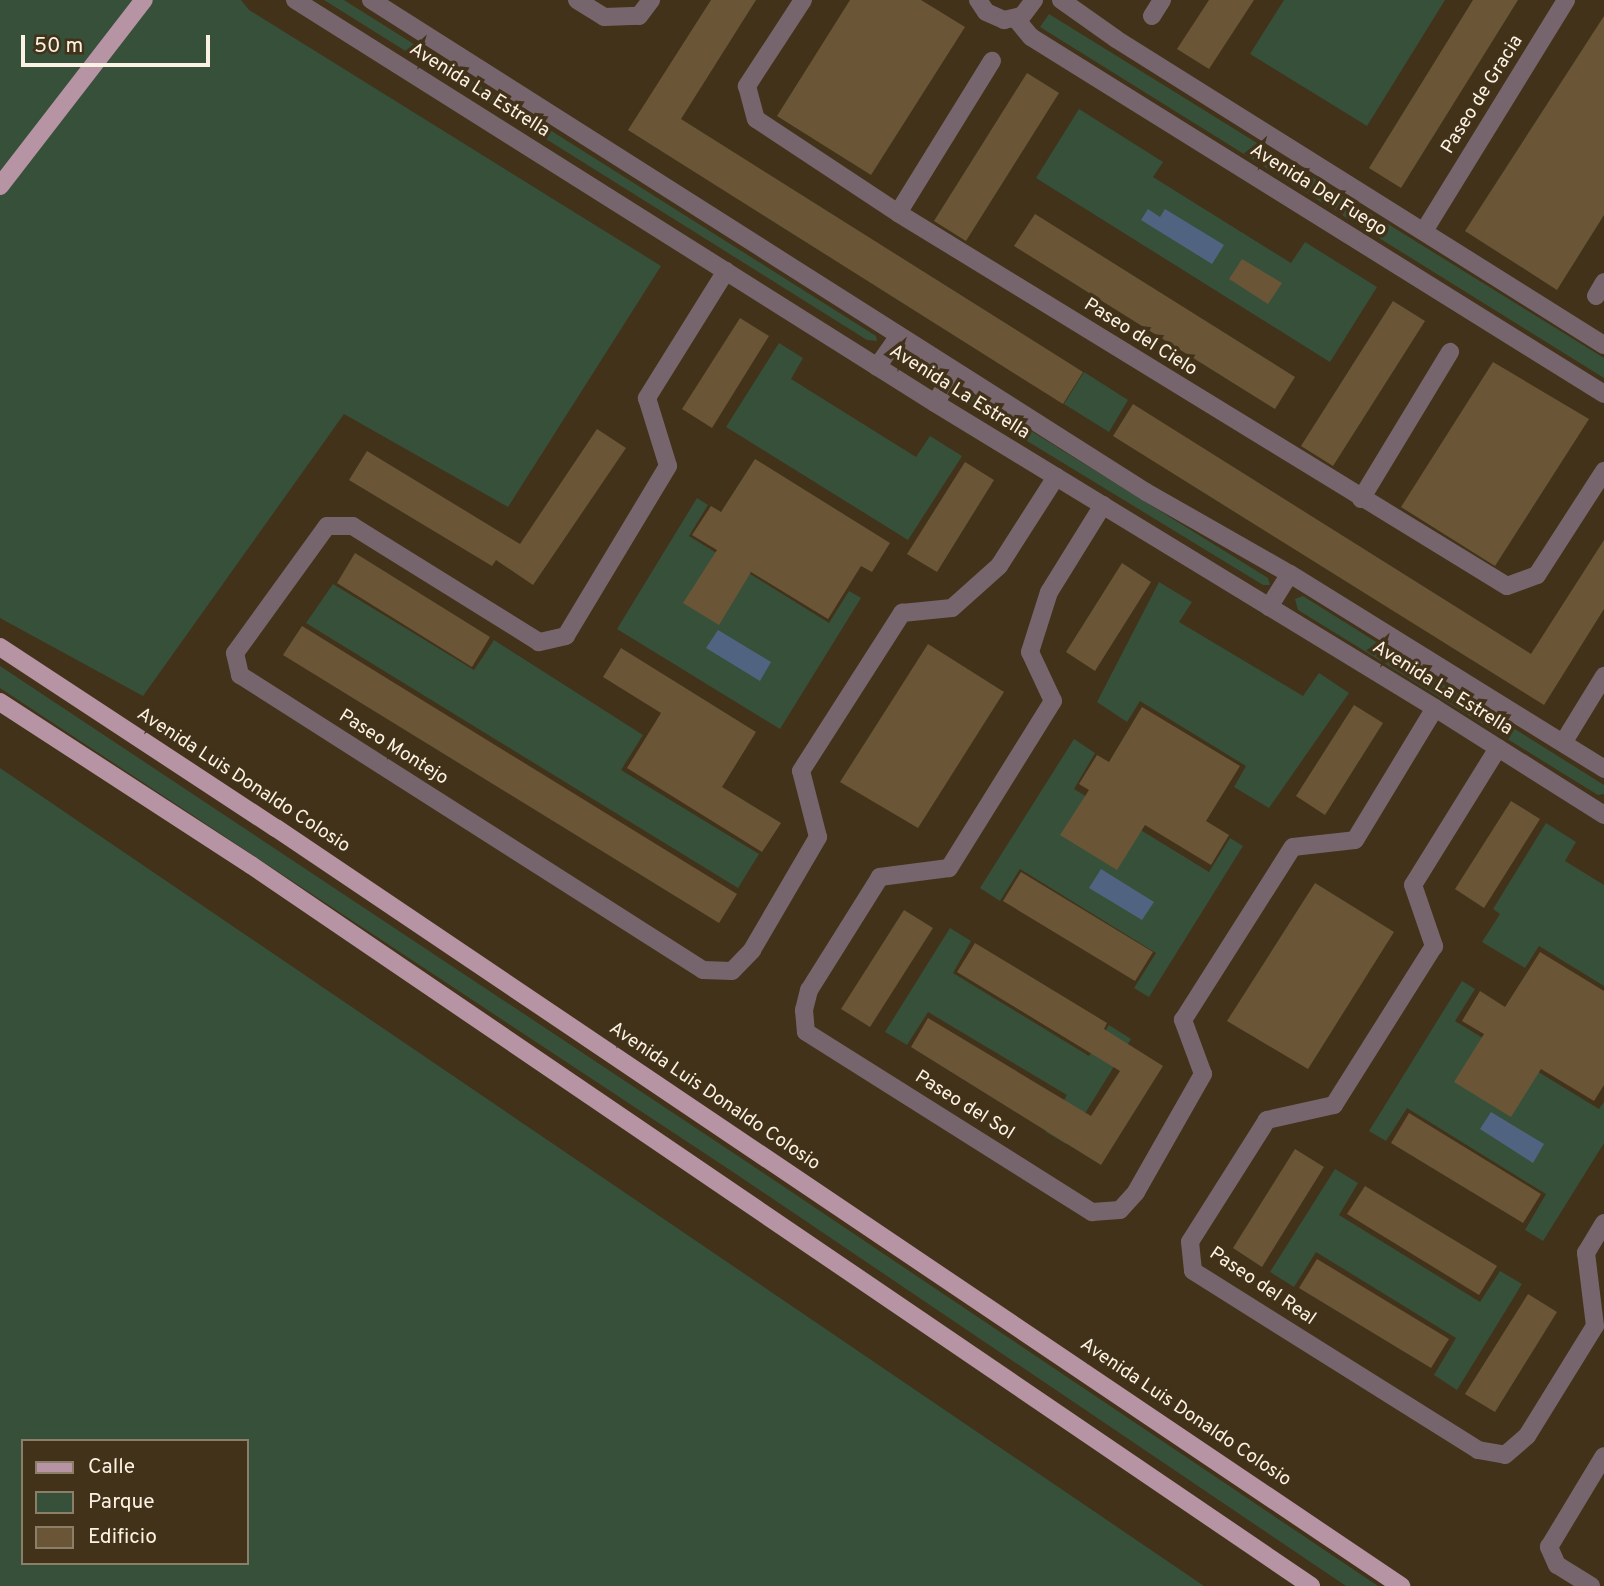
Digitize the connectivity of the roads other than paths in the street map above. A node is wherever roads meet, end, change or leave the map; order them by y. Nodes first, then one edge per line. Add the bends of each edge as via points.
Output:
1 (144, 0) edge
2 (295, 0) edge
3 (371, 0) edge
4 (577, 0) edge
5 (651, 0) edge
6 (803, 0) edge
7 (978, 0) edge
8 (1034, 0) edge
9 (1061, 0) edge
10 (1162, 0) edge
11 (1566, 0) edge
12 (1152, 16) dead end
13 (1015, 18) junction
14 (992, 61) dead end
15 (0, 186) edge
16 (898, 213) junction
17 (1424, 231) junction
18 (726, 271) junction
19 (898, 336) junction
20 (1604, 345) edge
21 (1450, 352) dead end
22 (877, 367) junction
23 (955, 372) junction
24 (1604, 394) edge
25 (935, 403) junction
26 (1604, 471) edge
27 (1056, 477) junction
28 (1361, 499) junction
29 (1103, 505) junction
30 (1290, 573) junction
31 (1269, 607) junction
32 (0, 647) edge
33 (1604, 676) edge
34 (0, 702) edge
35 (1435, 708) junction
36 (1563, 743) junction
37 (1498, 748) junction
38 (1602, 763) edge
39 (1604, 815) edge
40 (1604, 1223) edge
41 (1604, 1456) edge
42 (1311, 1586) edge
43 (1401, 1586) edge
44 (1591, 1586) edge

1 - 15 main road
2 - 18 street, Avenida La Estrella
3 - 19 street, Avenida La Estrella
4 - 5 street via 604,17 639,16
6 - 16 street, Paseo del Cielo via 747,86 756,119
7 - 13 street via 994,18
8 - 13 street via 1030,9
9 - 17 street, Avenida Del Fuego
10 - 12 street
11 - 17 street, Paseo de Gracia
13 - 24 street, Avenida Del Fuego via 1031,37
14 - 16 street
16 - 28 street, Paseo del Cielo
17 - 20 street, Avenida Del Fuego
18 - 22 street, Avenida La Estrella
18 - 27 street, Paseo Montejo via 647,398 668,466 566,636 539,642 353,526 327,527 235,653 240,675 703,970 732,971 752,950 818,837 801,771 902,613 952,608 999,566
19 - 22 street
19 - 23 street, Avenida La Estrella
21 - 28 street
22 - 25 street, Avenida La Estrella
23 - 25 street
23 - 30 street, Avenida La Estrella via 1146,492
25 - 27 street, Avenida La Estrella
26 - 28 street, Paseo del Cielo via 1537,575 1507,586
27 - 29 street, Avenida La Estrella
29 - 31 street, Avenida La Estrella
29 - 35 street, Paseo del Sol via 1049,592 1030,652 1053,701 949,868 880,877 809,990 804,1010 806,1032 1092,1212 1121,1210 1136,1192 1203,1074 1183,1020 1293,847 1355,840
30 - 31 street
30 - 36 street, Avenida La Estrella
31 - 35 street, Avenida La Estrella
32 - 43 main road, Avenida Luis Donaldo Colosio
33 - 36 street
34 - 42 main road via 274,880
35 - 37 street, Avenida La Estrella
36 - 38 street, Avenida La Estrella
37 - 39 street, Avenida La Estrella
37 - 40 street, Paseo del Real via 1413,885 1434,946 1334,1105 1267,1120 1190,1242 1193,1271 1478,1450 1505,1455 1527,1436 1595,1326 1586,1253
41 - 44 street via 1549,1547 1557,1565

